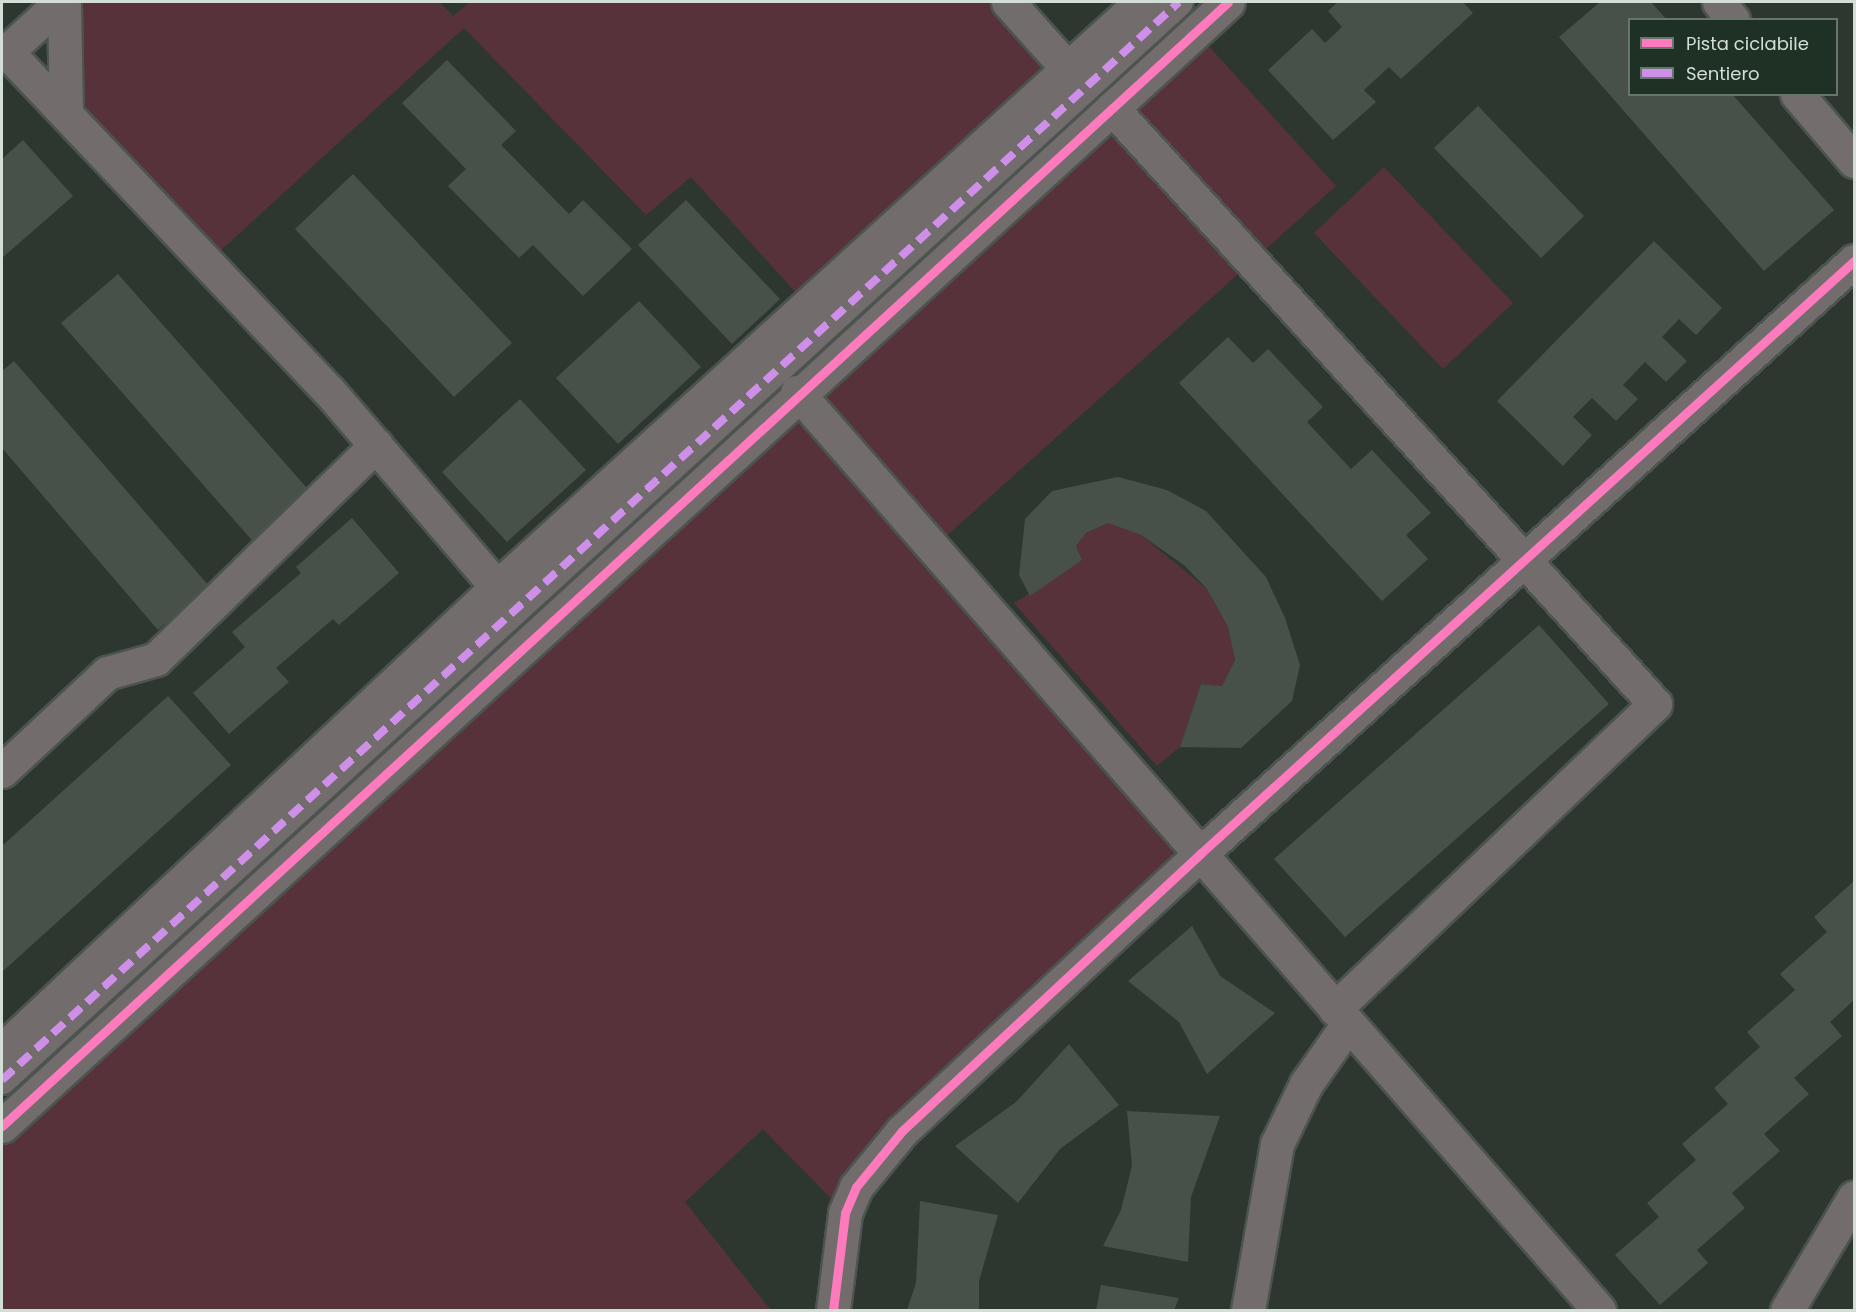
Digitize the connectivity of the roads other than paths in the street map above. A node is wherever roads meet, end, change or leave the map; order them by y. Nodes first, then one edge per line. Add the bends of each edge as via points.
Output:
1 (62, 2) edge
2 (1008, 2) edge
3 (1141, 2) edge
4 (1179, 2) edge
5 (1228, 2) edge
6 (1719, 2) edge
7 (1731, 18) edge
8 (4, 54) edge
9 (1068, 69) junction
10 (1799, 96) edge
11 (1112, 108) junction
12 (66, 114) junction
13 (1854, 161) edge
14 (1854, 261) edge
15 (797, 392) junction
16 (376, 446) junction
17 (1525, 560) junction
18 (497, 587) junction
19 (2, 771) edge
20 (1200, 854) junction
21 (1341, 1017) junction
22 (2, 1050) edge
23 (2, 1080) edge
24 (2, 1126) edge
25 (1854, 1197) edge
26 (833, 1311) edge
27 (1248, 1311) edge
28 (1599, 1311) edge
29 (1787, 1311) edge

1 - 8 street
1 - 12 street
2 - 9 street
3 - 9 street
4 - 23 street
5 - 11 street
6 - 7 main road
8 - 12 street
9 - 18 street
10 - 13 main road
11 - 15 street
11 - 17 street
12 - 16 street
14 - 17 street
15 - 20 street
15 - 24 street
16 - 18 street
16 - 19 street via 156,659 107,673
17 - 20 street
17 - 21 street via 1655,704
18 - 22 street
20 - 21 street
20 - 26 street via 902,1131 856,1187 838,1233
21 - 27 street via 1277,1144
21 - 28 street
25 - 29 street

